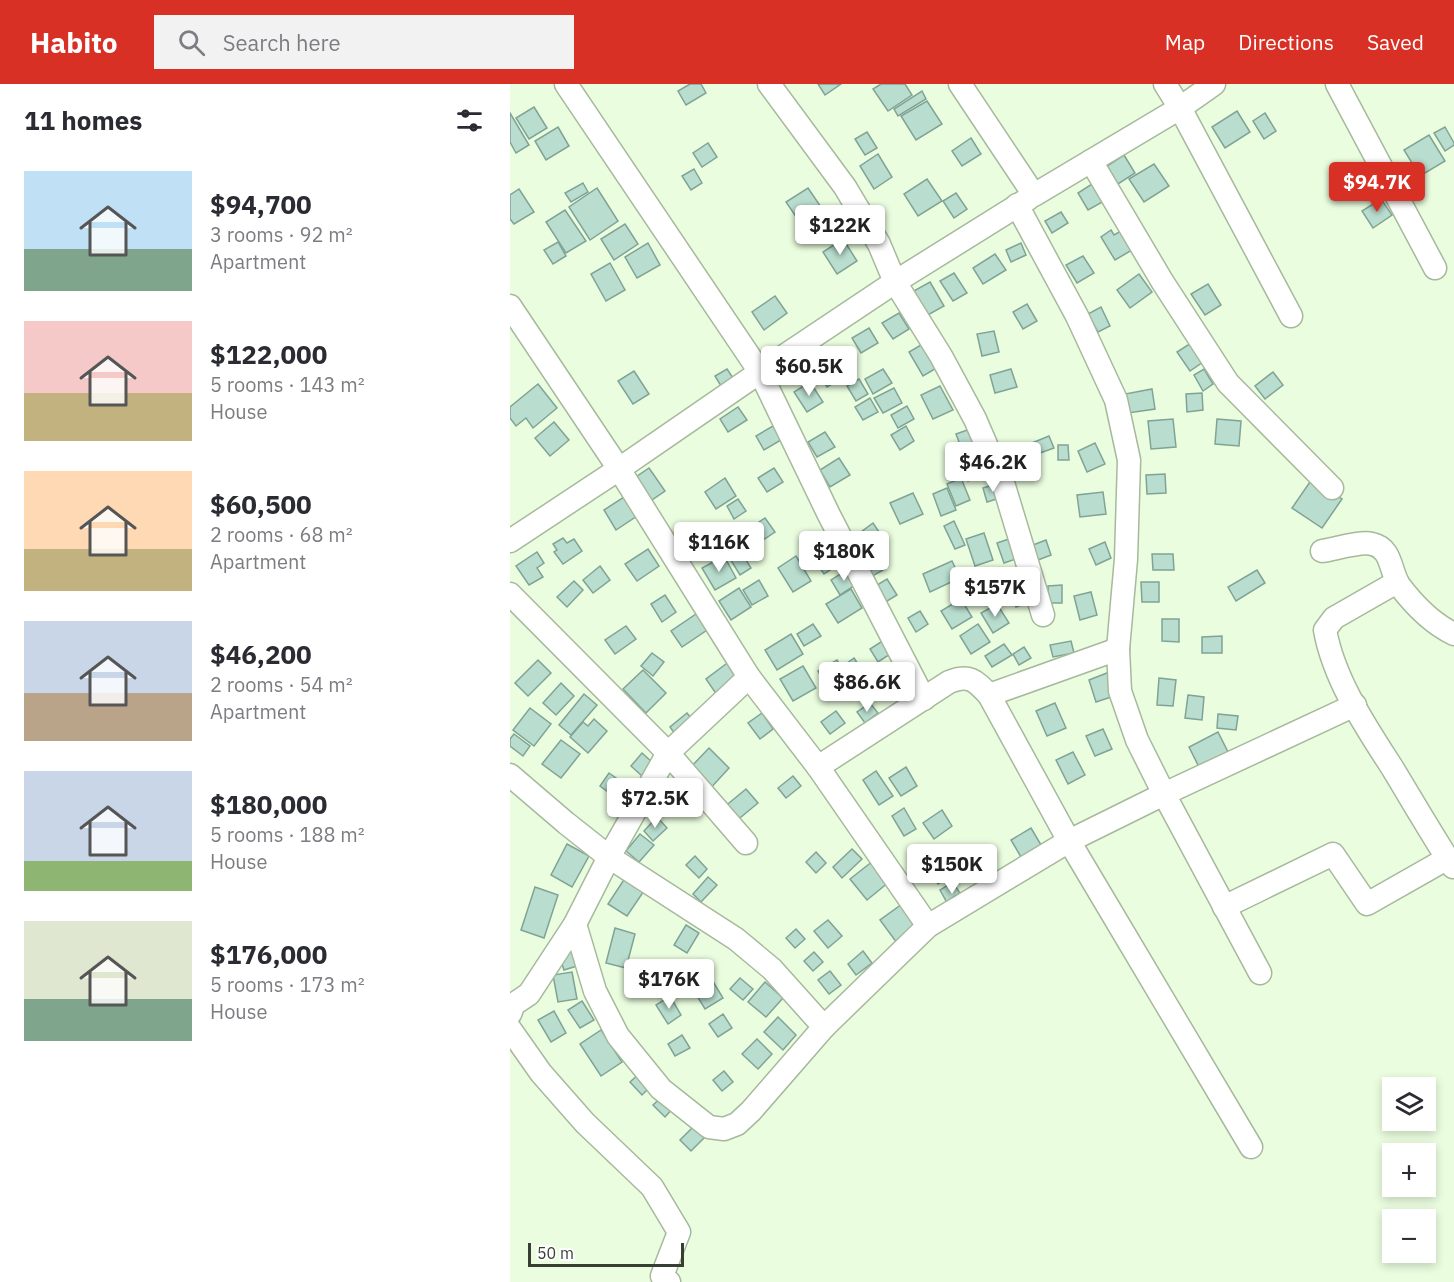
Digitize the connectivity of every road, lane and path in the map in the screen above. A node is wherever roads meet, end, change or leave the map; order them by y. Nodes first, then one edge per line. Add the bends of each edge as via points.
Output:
1 (566, 84) edge
2 (769, 84) edge
3 (960, 84) edge
4 (1165, 84) edge
5 (1214, 84) edge
6 (1337, 84) edge
7 (1180, 108) junction
8 (1091, 161) junction
9 (1026, 200) junction
10 (1435, 268) dead end
11 (895, 282) junction
12 (510, 306) edge
13 (1291, 316) dead end
14 (760, 372) junction
15 (619, 469) junction
16 (1332, 488) dead end
17 (510, 541) edge
18 (1322, 551) dead end
19 (1397, 582) junction
20 (510, 594) edge
21 (1043, 615) dead end
22 (1454, 634) edge
23 (1118, 649) junction
24 (749, 677) junction
25 (989, 694) junction
26 (924, 699) junction
27 (1355, 705) junction
28 (668, 753) junction
29 (818, 767) junction
30 (510, 775) edge
31 (1164, 794) junction
32 (1069, 841) junction
33 (746, 843) dead end
34 (609, 857) junction
35 (1450, 863) edge
36 (1224, 906) junction
37 (575, 924) junction
38 (928, 926) junction
39 (1260, 974) dead end
40 (510, 1014) edge
41 (824, 1027) junction
42 (510, 1029) edge
43 (1251, 1147) dead end
44 (669, 1282) edge

1 - 14 street
2 - 11 street via 845,187 879,243
3 - 9 street
4 - 7 street
5 - 7 street
6 - 10 street
7 - 8 street
7 - 13 street
8 - 9 street
8 - 16 street via 1228,382
9 - 11 street
9 - 23 street via 1116,400 1129,460
11 - 14 street
11 - 21 street via 975,419 1004,486
12 - 15 street
14 - 15 street
14 - 26 street
15 - 17 street
15 - 24 street
18 - 19 street via 1371,543 1388,555
19 - 22 street via 1424,615
19 - 27 street via 1334,618 1325,630 1336,669
20 - 28 street
23 - 25 street
23 - 31 street via 1120,691 1137,740
24 - 28 street
24 - 29 street
25 - 26 street via 976,681 961,678
25 - 32 street
26 - 29 street
27 - 31 street
27 - 35 street
28 - 33 street
28 - 34 street
29 - 38 street
30 - 34 street
31 - 32 street
31 - 36 street
32 - 38 street
32 - 43 street
34 - 37 street
34 - 41 street via 736,939 772,969
35 - 36 street via 1367,904 1333,854
36 - 39 street
37 - 40 street
37 - 41 street via 595,990 618,1036 661,1089 710,1128 724,1129 737,1124
38 - 41 street
42 - 44 street via 541,1073 585,1123 652,1187 679,1232 662,1276

